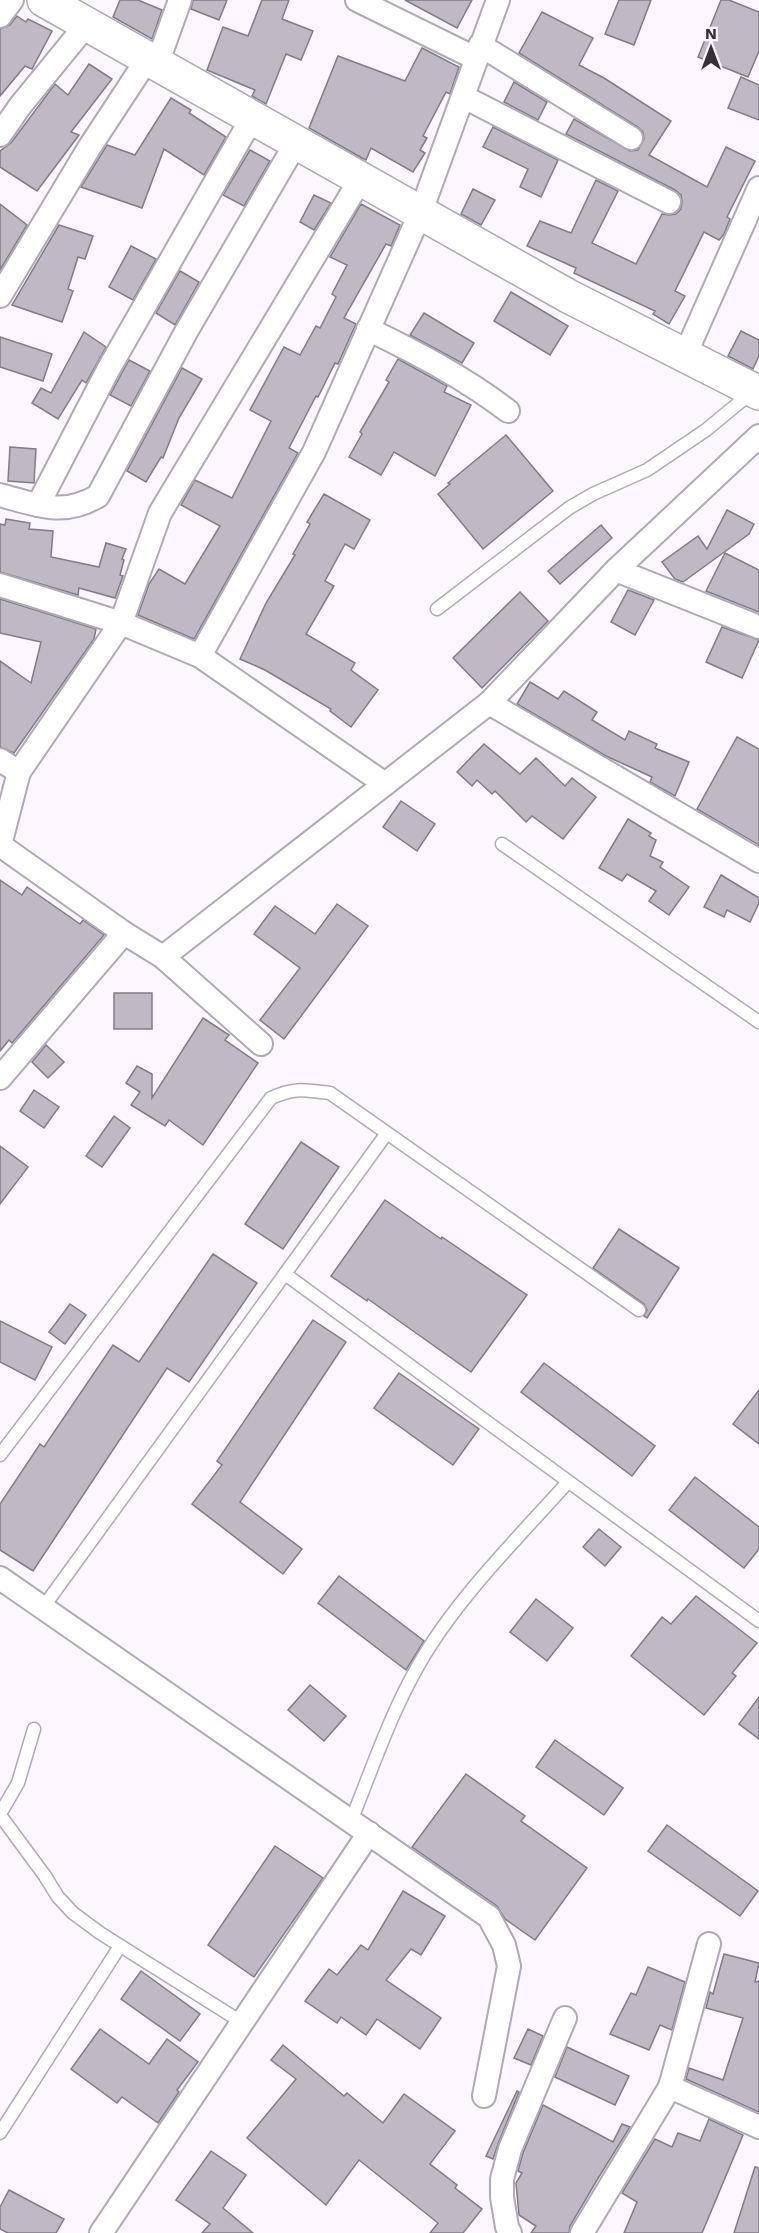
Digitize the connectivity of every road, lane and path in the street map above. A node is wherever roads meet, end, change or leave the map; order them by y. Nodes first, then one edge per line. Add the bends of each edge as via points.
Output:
1 (12, 0) edge
2 (44, 0) edge
3 (180, 0) edge
4 (357, 0) edge
5 (498, 0) edge
6 (0, 16) edge
7 (87, 24) junction
8 (477, 51) junction
9 (152, 61) junction
10 (464, 97) junction
11 (252, 118) junction
12 (0, 135) edge
13 (631, 138) dead end
14 (296, 143) junction
15 (360, 180) junction
16 (759, 188) edge
17 (669, 202) dead end
18 (420, 214) junction
19 (0, 296) edge
20 (368, 329) junction
21 (685, 355) junction
22 (757, 391) edge
23 (508, 411) dead end
24 (759, 436) edge
25 (0, 495) edge
26 (38, 505) junction
27 (616, 570) junction
28 (0, 585) edge
29 (437, 609) dead end
30 (121, 623) junction
31 (759, 627) edge
32 (200, 657) junction
33 (489, 703) junction
34 (0, 760) edge
35 (20, 772) junction
36 (385, 783) junction
37 (502, 844) dead end
38 (0, 845) edge
39 (759, 861) edge
40 (124, 933) junction
41 (163, 957) junction
42 (759, 1022) edge
43 (261, 1044) dead end
44 (0, 1078) edge
45 (387, 1133) junction
46 (285, 1274) junction
47 (639, 1311) dead end
48 (0, 1455) edge
49 (568, 1482) junction
50 (0, 1578) edge
51 (42, 1609) junction
52 (759, 1621) edge
53 (34, 1729) dead end
54 (0, 1815) edge
55 (360, 1827) junction
56 (709, 1944) dead end
57 (120, 1946) junction
58 (565, 2018) dead end
59 (243, 2023) junction
60 (670, 2087) junction
61 (484, 2096) dead end
62 (759, 2127) edge
63 (0, 2133) edge
64 (101, 2233) edge
65 (510, 2233) edge
66 (582, 2233) edge

1 - 6 street
2 - 7 street
3 - 9 street
4 - 8 street
5 - 8 street
7 - 9 street
7 - 12 street
8 - 10 street
8 - 13 street
9 - 11 street
9 - 19 street via 89,148
10 - 17 street
10 - 18 street
11 - 14 street
11 - 26 street via 108,370
14 - 15 street
14 - 26 street via 186,332 98,496 84,504 53,509
15 - 18 street
15 - 30 street via 160,513
16 - 21 street
18 - 20 street
18 - 21 street
20 - 23 street via 430,360
20 - 32 street via 314,452
21 - 22 street
22 - 29 lane via 647,471 569,508
24 - 27 street
25 - 26 street
27 - 31 street
27 - 33 street
28 - 30 street
30 - 32 street
30 - 35 street
32 - 36 street
33 - 36 street
33 - 39 street
34 - 35 street
35 - 38 street
36 - 41 street
37 - 42 lane
38 - 40 street
40 - 41 street
40 - 44 street
41 - 43 street
45 - 46 lane
45 - 47 lane
45 - 48 lane via 330,1093 288,1090 271,1098
46 - 49 lane
46 - 51 lane
49 - 52 lane
49 - 55 lane via 462,1603 419,1664 402,1696
50 - 51 street
51 - 55 street
53 - 54 lane via 18,1783
54 - 57 lane via 58,1897 73,1913
55 - 59 street
55 - 61 street via 489,1917 504,1945 509,1966
56 - 60 street
57 - 59 lane
57 - 63 lane
58 - 65 street via 510,2149 502,2179
59 - 64 street
60 - 62 street
60 - 66 street

